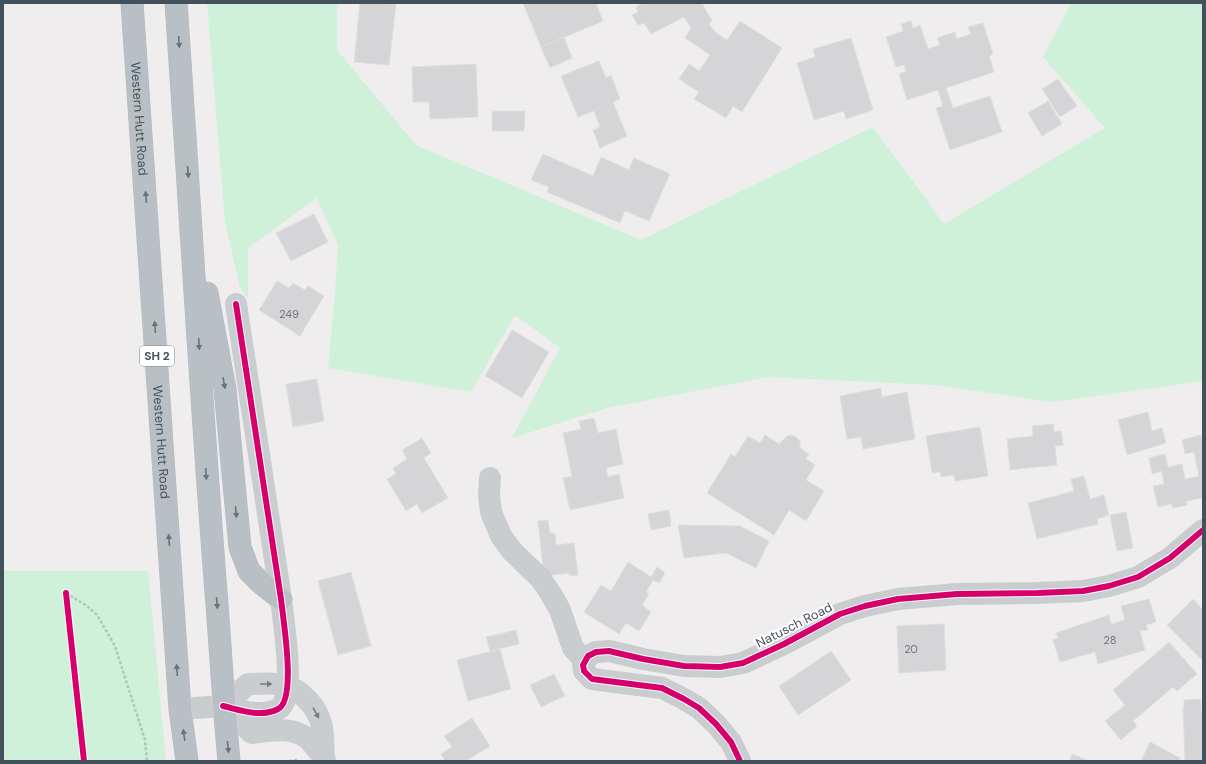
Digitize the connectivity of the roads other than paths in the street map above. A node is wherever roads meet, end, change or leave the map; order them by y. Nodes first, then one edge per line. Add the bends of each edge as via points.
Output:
1 (132, 3) edge
2 (176, 3) edge
3 (190, 193) junction
4 (236, 304) dead end
5 (490, 478) dead end
6 (1203, 530) edge
7 (281, 599) junction
8 (586, 659) junction
9 (288, 686) junction
10 (223, 706) junction
11 (180, 709) junction
12 (324, 759) edge
13 (187, 761) edge
14 (229, 761) edge
15 (740, 761) edge

11 -> 1 highway, Western Hutt Road / SH 2
2 -> 3 highway
3 -> 7 highway via 225,389 240,547 249,571
3 -> 10 highway
4 - 7 street
5 - 8 street via 491,512 501,536 552,594 573,648
6 - 8 street, Natusch Road via 1170,558 1138,577 1109,586 1083,591 956,594 898,599 840,614 743,663 720,667 684,666 608,651 596,652
7 - 9 street
8 - 15 street via 583,664 584,671 592,678 662,688 699,708 731,742
10 -> 9 street via 248,684
9 - 10 street via 286,700 280,709 251,713
9 -> 12 street via 302,694 316,712 321,723
10 - 11 street
10 - 12 street via 252,733 273,730 293,732 306,738
10 -> 14 highway
13 -> 11 highway, Western Hutt Road / SH 2

